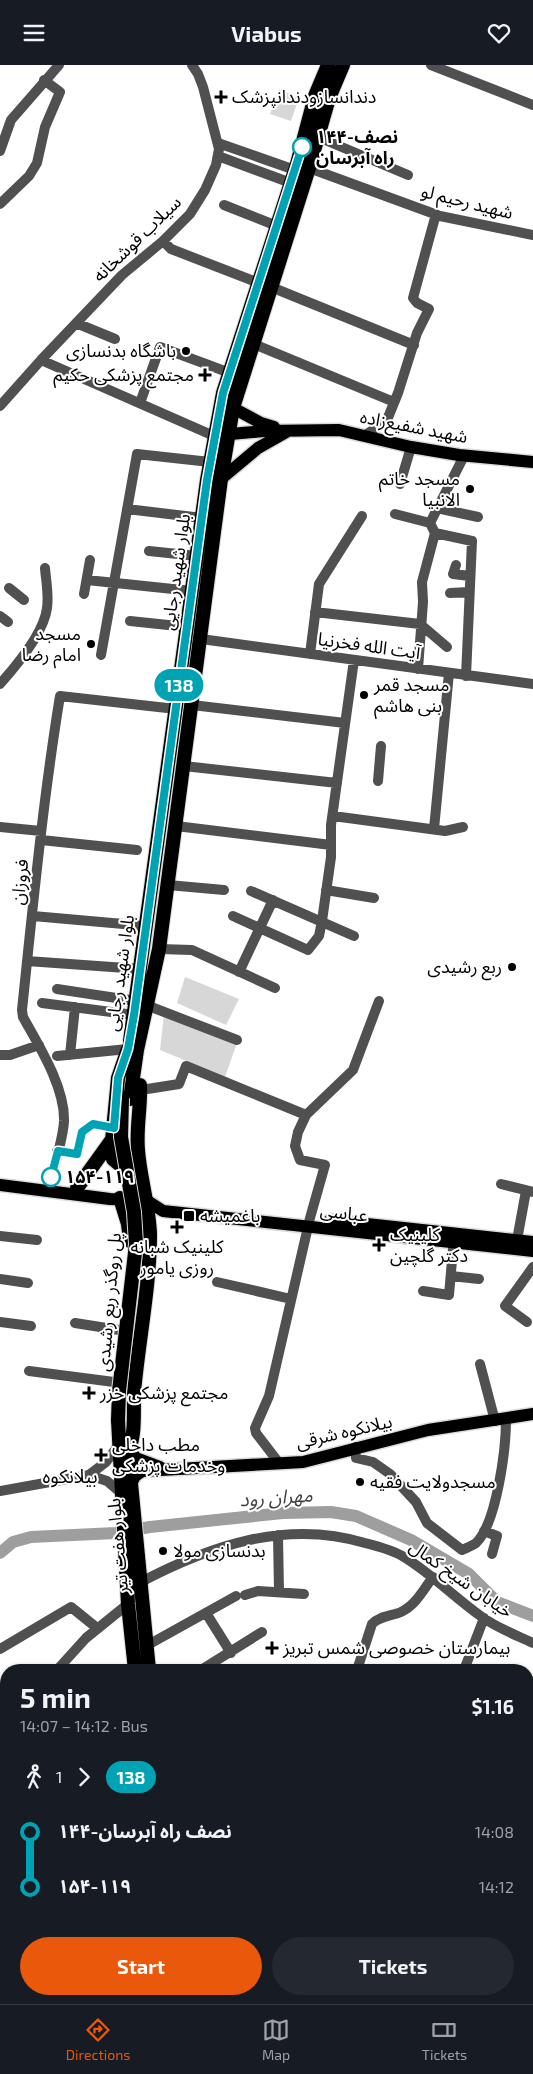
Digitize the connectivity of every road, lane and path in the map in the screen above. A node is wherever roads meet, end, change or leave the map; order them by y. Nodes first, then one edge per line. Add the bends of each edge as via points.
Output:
1 (192, 65) edge
2 (328, 65) edge
3 (343, 65) edge
4 (431, 65) edge
5 (56, 68) edge
6 (44, 80) junction
7 (533, 105) edge
8 (318, 137) junction
9 (218, 143) junction
10 (0, 151) edge
11 (218, 156) junction
12 (298, 174) junction
13 (408, 175) dead end
14 (0, 204) edge
15 (224, 205) dead end
16 (436, 214) junction
17 (277, 226) junction
18 (533, 235) edge
19 (163, 241) junction
20 (265, 285) junction
21 (76, 323) junction
22 (115, 339) dead end
23 (254, 344) junction
24 (414, 345) junction
25 (41, 360) junction
26 (230, 373) junction
27 (394, 402) junction
28 (140, 403) junction
29 (0, 406) edge
30 (233, 408) junction
31 (289, 431) junction
32 (224, 436) junction
33 (364, 436) junction
34 (411, 447) junction
35 (464, 456) junction
36 (210, 462) junction
37 (533, 462) edge
38 (221, 479) junction
39 (400, 484) dead end
40 (437, 508) junction
41 (126, 509) junction
42 (395, 514) dead end
43 (362, 516) dead end
44 (478, 517) dead end
45 (202, 518) junction
46 (432, 528) junction
47 (149, 551) dead end
48 (197, 556) junction
49 (90, 560) dead end
50 (471, 563) junction
51 (46, 568) dead end
52 (470, 576) junction
53 (87, 580) junction
54 (114, 583) junction
55 (9, 588) dead end
56 (192, 591) junction
57 (469, 591) junction
58 (450, 593) dead end
59 (84, 594) dead end
60 (24, 600) dead end
61 (316, 612) junction
62 (130, 621) dead end
63 (420, 624) junction
64 (187, 627) junction
65 (202, 639) junction
66 (447, 647) dead end
67 (310, 654) junction
68 (102, 655) dead end
69 (354, 660) junction
70 (418, 669) junction
71 (449, 673) junction
72 (466, 676) junction
73 (0, 684) edge
74 (533, 685) edge
75 (192, 705) junction
76 (176, 709) junction
77 (346, 723) junction
78 (381, 746) dead end
79 (184, 765) junction
80 (378, 781) dead end
81 (337, 783) junction
82 (333, 816) junction
83 (176, 826) junction
84 (0, 827) edge
85 (463, 827) dead end
86 (434, 829) junction
87 (41, 835) junction
88 (331, 845) junction
89 (137, 850) dead end
90 (168, 885) junction
91 (224, 890) dead end
92 (326, 890) junction
93 (251, 891) dead end
94 (374, 898) dead end
95 (273, 900) junction
96 (33, 915) junction
97 (233, 916) dead end
98 (322, 921) junction
99 (146, 926) junction
100 (260, 928) junction
101 (354, 937) dead end
102 (159, 949) junction
103 (27, 961) junction
104 (140, 969) junction
105 (239, 972) junction
106 (276, 988) dead end
107 (57, 989) dead end
108 (379, 1001) dead end
109 (42, 1003) dead end
110 (75, 1007) junction
111 (138, 1007) junction
112 (237, 1040) dead end
113 (38, 1045) junction
114 (133, 1050) junction
115 (0, 1055) edge
116 (70, 1055) junction
117 (57, 1056) dead end
118 (131, 1095) junction
119 (306, 1115) junction
120 (114, 1132) junction
121 (58, 1151) junction
122 (139, 1159) junction
123 (51, 1177) dead end
124 (0, 1180) edge
125 (501, 1184) dead end
126 (0, 1185) edge
127 (77, 1188) junction
128 (530, 1191) edge
129 (120, 1198) junction
130 (150, 1202) junction
131 (309, 1222) junction
132 (0, 1236) edge
133 (454, 1238) junction
134 (37, 1240) dead end
135 (517, 1240) junction
136 (533, 1242) edge
137 (533, 1251) edge
138 (533, 1267) edge
139 (451, 1276) junction
140 (0, 1279) edge
141 (479, 1279) dead end
142 (217, 1282) dead end
143 (28, 1283) dead end
144 (423, 1291) dead end
145 (291, 1299) junction
146 (122, 1308) junction
147 (144, 1311) junction
148 (0, 1322) edge
149 (74, 1323) dead end
150 (530, 1325) edge
151 (31, 1326) dead end
152 (120, 1330) junction
153 (480, 1364) dead end
154 (29, 1371) dead end
155 (114, 1382) junction
156 (533, 1414) edge
157 (121, 1420) joint
158 (500, 1420) junction
159 (122, 1445) junction
160 (355, 1447) junction
161 (279, 1463) junction
162 (162, 1468) junction
163 (89, 1475) junction
164 (132, 1482) junction
165 (0, 1491) edge
166 (121, 1493) junction
167 (128, 1514) junction
168 (484, 1531) junction
169 (278, 1535) junction
170 (131, 1546) junction
171 (492, 1554) dead end
172 (432, 1577) junction
173 (139, 1583) junction
174 (279, 1592) junction
175 (304, 1594) dead end
176 (128, 1604) junction
177 (206, 1613) junction
178 (484, 1618) junction
179 (97, 1628) junction
180 (262, 1632) dead end
181 (533, 1643) edge
182 (146, 1646) junction
183 (0, 1649) edge
184 (231, 1653) junction
185 (64, 1664) edge
186 (134, 1664) edge
187 (148, 1664) edge
188 (212, 1664) edge
189 (359, 1664) edge
190 (466, 1664) edge

1 - 9 street, سیلاب قوشخانه via 203,87
2 - 12 highway, بلوار شهید رجایی via 315,96
3 - 8 highway, بلوار شهید رجایی
4 - 7 street
5 - 6 street
6 - 10 street via 11,120
6 - 14 street via 60,92 43,133 37,163 29,176
8 - 12 highway, بلوار شهید رجایی
8 - 13 street
9 - 11 street, سیلاب قوشخانه
9 - 12 street
11 - 12 street
11 - 19 street, سیلاب قوشخانه via 205,190 190,214
12 - 16 street, شهید رحیم لو
12 - 17 highway, بلوار شهید رجایی
12 - 20 highway, بلوار شهید رجایی
15 - 17 street
16 - 18 street, شهید رحیم لو
16 - 24 street via 412,298 429,309
17 - 20 highway, بلوار شهید رجایی
19 - 20 street via 170,249
19 - 21 street, سیلاب قوشخانه via 122,275
20 - 23 highway, بلوار شهید رجایی
20 - 24 street
20 - 26 highway, بلوار شهید رجایی
21 - 22 street
21 - 25 street, سیلاب قوشخانه
23 - 27 street
23 - 30 highway, بلوار شهید رجایی
24 - 27 street
25 - 28 street
25 - 29 street, سیلاب قوشخانه
26 - 28 street via 160,347
26 - 32 highway, بلوار شهید رجایی via 219,412
27 - 33 street via 387,420
28 - 32 street
30 - 31 main road via 261,423
30 - 32 highway, بلوار شهید رجایی
31 - 32 main road via 257,438
31 - 33 main road, شهید شفیع‌زاده via 339,430
31 - 38 main road via 258,448
32 - 36 highway, بلوار شهید رجایی
32 - 38 highway
33 - 34 main road, شهید شفیع‌زاده
34 - 35 main road, شهید شفیع‌زاده
34 - 39 street
35 - 37 main road, شهید شفیع‌زاده
35 - 40 street
36 - 41 street via 137,454
36 - 45 highway, بلوار شهید رجایی
38 - 65 highway
40 - 44 street
40 - 46 street
41 - 45 street
41 - 54 street
42 - 46 street
43 - 61 street via 319,584
45 - 48 highway, بلوار شهید رجایی
46 - 50 street via 472,541
46 - 63 street via 422,582
47 - 48 street
48 - 56 highway, بلوار شهید رجایی
49 - 53 street
50 - 52 street
50 - 52 street via 457,564 453,574
51 - 73 street via 47,608 40,627 17,665
52 - 57 street
53 - 54 street
53 - 59 street
54 - 56 street
54 - 68 street
55 - 60 street
56 - 64 highway, بلوار شهید رجایی
57 - 58 street
57 - 72 street
61 - 63 street
61 - 67 street
62 - 64 street
63 - 66 street
63 - 70 street
64 - 76 highway, بلوار شهید رجایی
65 - 67 street, آیت الله فخرنیا
65 - 75 highway
67 - 69 street, آیت الله فخرنیا
69 - 70 street, آیت الله فخرنیا
69 - 77 street
70 - 71 street, آیت الله فخرنیا
71 - 72 street, آیت الله فخرنیا
71 - 86 street
72 - 74 street, آیت الله فخرنیا
75 - 77 street
75 - 79 highway
76 - 87 street, فروزان via 60,696
76 - 99 highway, بلوار شهید رجایی
77 - 81 street
78 - 80 street
79 - 81 street
79 - 83 highway
81 - 82 street
82 - 86 street
82 - 88 street
83 - 88 street
83 - 90 highway
84 - 87 street
85 - 86 street
87 - 89 street
87 - 96 street, فروزان
88 - 92 street
90 - 91 street
90 - 102 highway
92 - 94 street
92 - 98 street
93 - 95 street
95 - 98 street
95 - 100 street
96 - 99 street
96 - 103 street, فروزان
97 - 100 street
98 - 100 street via 319,936 308,950
98 - 101 street
99 - 104 highway, بلوار شهید رجایی
100 - 105 street
102 - 105 street via 192,950
102 - 111 highway
103 - 104 street
103 - 113 street, فروزان via 23,1017
104 - 111 highway, بلوار شهید رجایی
105 - 106 street
107 - 111 street
108 - 119 street via 353,1070
109 - 110 street
110 - 111 street
110 - 116 street
111 - 112 street
111 - 114 highway
113 - 115 street via 10,1055
113 - 121 street, فروزان via 61,1098 64,1121
114 - 116 street
114 - 118 highway, بلوار شهید رجایی
114 - 118 highway via 140,1071
114 - 120 highway via 118,1078
116 - 117 street
118 - 119 street via 179,1084 186,1066
118 - 122 highway via 138,1113
118 - 157 highway, پل روگذر ربع رشیدی, bridge via 121,1137 136,1244 119,1391
119 - 131 street via 295,1146 300,1160 325,1165
120 - 121 street via 93,1124 82,1132 77,1154
120 - 122 highway via 113,1159 119,1164 135,1163
120 - 127 highway
121 - 123 street, فروزان
122 - 130 highway
124 - 127 main road, عباسى
125 - 128 street
126 - 129 main road, عباسى
127 - 129 main road, عباسى via 113,1193
128 - 135 street
129 - 130 main road, عباسى
129 - 146 highway via 130,1244
130 - 131 main road, عباسى via 163,1211
130 - 147 highway
131 - 133 main road, عباسى
131 - 145 street
132 - 134 street
133 - 135 main road, عباسى
133 - 137 main road, عباسى
133 - 139 street
135 - 136 main road, عباسى
138 - 150 street via 505,1306
139 - 141 street
139 - 144 street via 449,1295
140 - 143 street
142 - 145 street
145 - 161 street via 269,1396 255,1428
146 - 147 highway via 134,1301
146 - 152 highway
147 - 159 highway via 134,1385 133,1440
148 - 151 street
149 - 152 street
152 - 155 highway
153 - 158 street
154 - 155 street
155 - 159 highway via 113,1425
156 - 158 main road, بیلانکوه شرقی
157 - 159 highway, بلوار هفت تیر
158 - 160 main road, بیلانکوه شرقی via 428,1430
158 - 168 street via 506,1435 493,1512
159 - 162 main road, بیلانکوه شرقی via 136,1459
159 - 163 street
159 - 164 highway, بلوار هفت تیر
159 - 166 highway, بلوار هفت تیر
160 - 161 main road, بیلانکوه شرقی via 303,1462
160 - 168 street via 356,1457 373,1462 390,1474 416,1501 427,1523 462,1550 475,1544
161 - 162 main road, بیلانکوه شرقی
162 - 164 main road, بیلانکوه شرقی via 142,1471
163 - 165 street
163 - 166 street via 107,1481
164 - 167 highway, بلوار هفت تیر
166 - 167 highway, بلوار هفت تیر
167 - 170 highway, بلوار هفت تیر
168 - 171 street via 496,1536
169 - 172 street, خیابان شیخ کمال via 325,1533 351,1538 402,1556
169 - 173 street, خیابان شیخ کمال via 230,1544
169 - 174 street
170 - 173 highway, بلوار هفت تیر
170 - 176 highway, بلوار هفت تیر
172 - 178 street, خیابان شیخ کمال
172 - 189 street via 410,1607 372,1623
173 - 182 highway, بلوار هفت تیر
174 - 175 street
174 - 177 street via 258,1591
176 - 179 street
176 - 186 highway, بلوار هفت تیر
177 - 182 street
177 - 184 street
178 - 181 street, خیابان شیخ کمال
178 - 190 street
179 - 183 street via 71,1607
179 - 185 street
180 - 184 street
182 - 187 highway, بلوار هفت تیر
184 - 188 street

